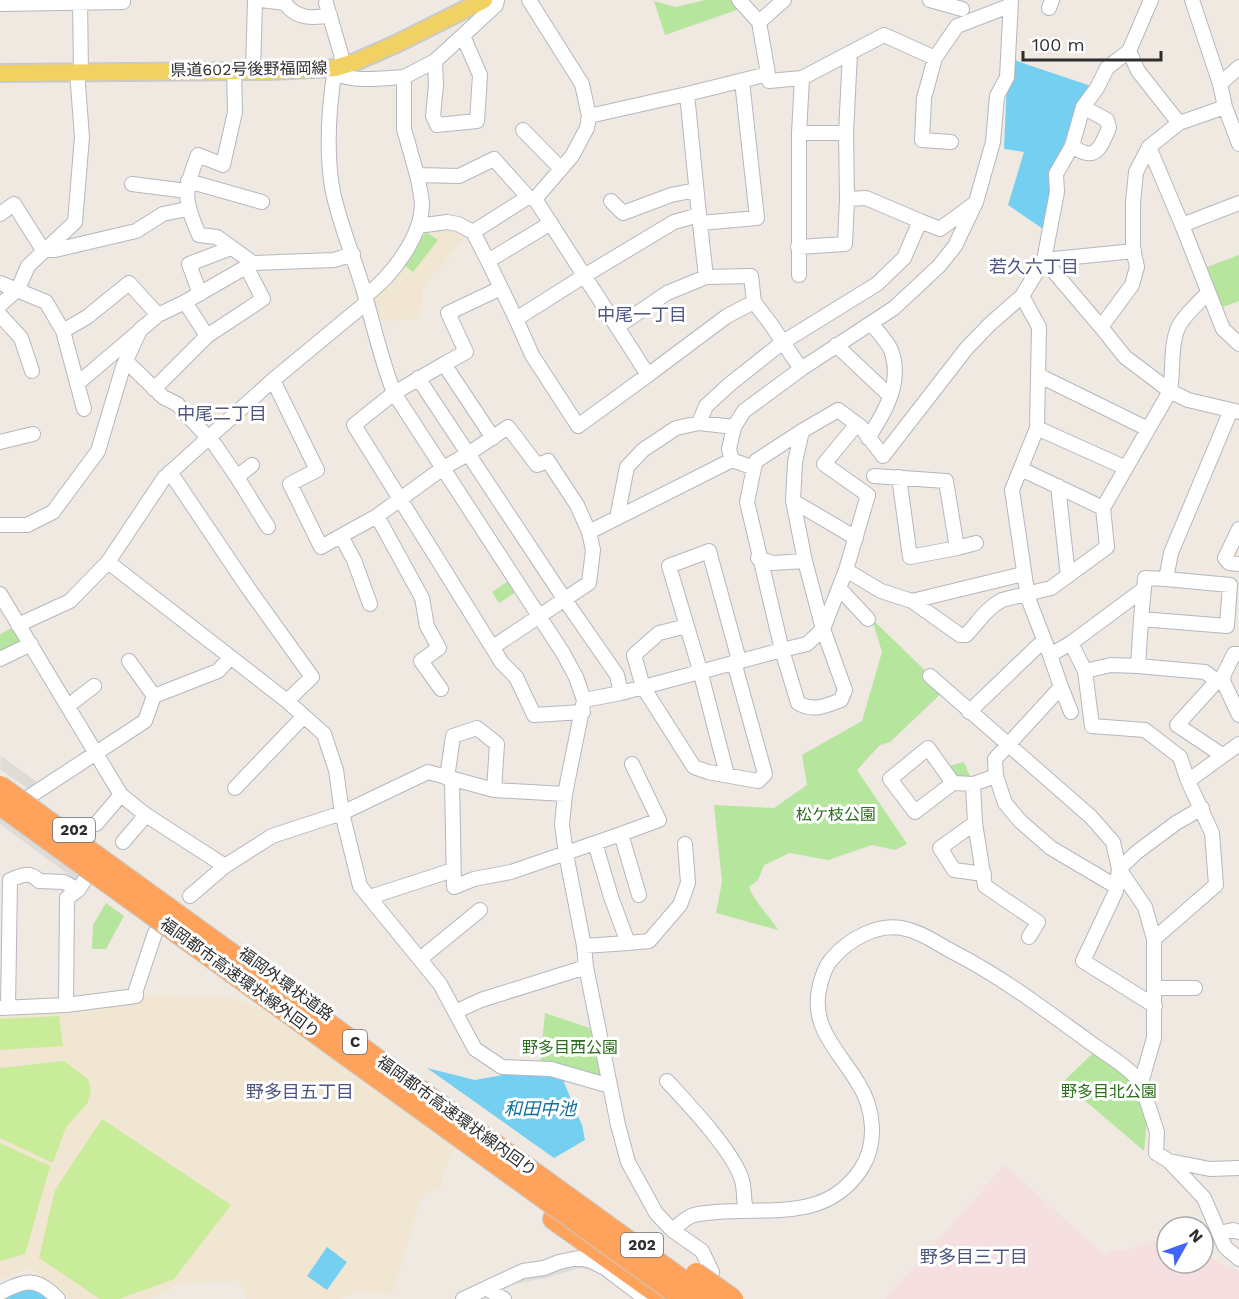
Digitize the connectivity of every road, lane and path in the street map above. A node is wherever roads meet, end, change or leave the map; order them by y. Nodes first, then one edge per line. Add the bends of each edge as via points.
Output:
1 (123, 0) edge
2 (255, 0) edge
3 (261, 0) edge
4 (484, 0) edge
5 (497, 0) edge
6 (529, 0) edge
7 (739, 0) edge
8 (784, 0) edge
9 (930, 0) edge
10 (1151, 0) edge
11 (1192, 0) edge
12 (80, 1) edge
13 (1010, 3) edge
14 (0, 4) edge
15 (962, 4) edge
16 (976, 19) junction
17 (759, 22) junction
18 (463, 36) junction
19 (1129, 51) junction
20 (850, 53) junction
21 (935, 58) junction
22 (435, 61) junction
23 (1239, 67) edge
24 (337, 69) junction
25 (234, 70) junction
26 (253, 71) junction
27 (79, 72) junction
28 (768, 74) junction
29 (1, 76) edge
30 (404, 77) junction
31 (802, 78) junction
32 (742, 81) junction
33 (1220, 84) junction
34 (687, 94) junction
35 (1083, 107) junction
36 (1225, 107) junction
37 (589, 116) junction
38 (1179, 123) junction
39 (523, 130) dead end
40 (799, 133) junction
41 (846, 133) junction
42 (951, 142) dead end
43 (1239, 144) edge
44 (1072, 146) junction
45 (1149, 147) junction
46 (561, 169) junction
47 (417, 175) junction
48 (132, 184) dead end
49 (188, 186) junction
50 (696, 190) junction
51 (532, 198) junction
52 (847, 199) junction
53 (611, 201) dead end
54 (262, 202) dead end
55 (976, 202) junction
56 (1239, 203) edge
57 (188, 209) junction
58 (0, 214) edge
59 (699, 219) junction
60 (920, 221) junction
61 (550, 223) junction
62 (1182, 225) junction
63 (418, 226) junction
64 (472, 232) junction
65 (798, 247) junction
66 (231, 248) junction
67 (45, 250) junction
68 (1134, 251) junction
69 (352, 254) junction
70 (1044, 260) junction
71 (488, 261) junction
72 (249, 264) junction
73 (584, 276) junction
74 (799, 276) dead end
75 (706, 277) junction
76 (0, 283) edge
77 (501, 288) junction
78 (18, 289) junction
79 (1208, 293) junction
80 (200, 294) junction
81 (1022, 296) junction
82 (366, 300) junction
83 (754, 302) junction
84 (185, 303) junction
85 (0, 305) edge
86 (0, 315) edge
87 (158, 315) junction
88 (516, 319) junction
89 (871, 323) junction
90 (617, 327) junction
91 (1101, 327) junction
92 (140, 330) junction
93 (63, 331) junction
94 (207, 336) junction
95 (783, 342) junction
96 (1239, 344) edge
97 (836, 345) junction
98 (126, 361) junction
99 (444, 364) junction
100 (801, 369) junction
101 (32, 371) dead end
102 (648, 375) junction
103 (1038, 375) junction
104 (418, 378) junction
105 (273, 380) junction
106 (77, 384) junction
107 (154, 389) junction
108 (1170, 391) junction
109 (394, 393) junction
110 (890, 396) junction
111 (84, 409) dead end
112 (1235, 411) edge
113 (699, 423) junction
114 (857, 424) junction
115 (734, 427) junction
116 (1037, 428) junction
117 (1148, 429) junction
118 (802, 431) junction
119 (33, 434) dead end
120 (493, 438) junction
121 (868, 438) junction
122 (209, 439) junction
123 (0, 442) edge
124 (468, 454) junction
125 (883, 456) junction
126 (732, 459) junction
127 (252, 465) dead end
128 (442, 468) junction
129 (754, 468) junction
130 (1126, 468) junction
131 (1021, 469) junction
132 (170, 472) junction
133 (874, 476) junction
134 (237, 477) junction
135 (899, 477) junction
136 (1058, 486) junction
137 (266, 495) dead end
138 (868, 495) junction
139 (401, 500) junction
140 (793, 501) junction
141 (254, 503) junction
142 (1103, 508) junction
143 (377, 516) junction
144 (617, 518) junction
145 (0, 525) edge
146 (268, 527) dead end
147 (1239, 528) edge
148 (589, 532) junction
149 (341, 536) junction
150 (856, 538) junction
151 (976, 543) dead end
152 (957, 548) junction
153 (758, 558) junction
154 (805, 561) junction
155 (108, 562) junction
156 (1239, 564) edge
157 (846, 570) junction
158 (1023, 573) junction
159 (1068, 576) junction
160 (1166, 579) junction
161 (839, 588) junction
162 (1144, 589) junction
163 (1027, 595) junction
164 (1, 600) edge
165 (565, 600) junction
166 (912, 601) junction
167 (370, 604) dead end
168 (540, 617) junction
169 (868, 619) dead end
170 (1141, 619) junction
171 (18, 625) junction
172 (687, 626) junction
173 (823, 629) junction
174 (1044, 640) junction
175 (1071, 643) junction
176 (31, 644) junction
177 (494, 647) junction
178 (782, 650) junction
179 (1239, 654) edge
180 (1050, 655) junction
181 (230, 658) junction
182 (0, 659) edge
183 (129, 661) dead end
184 (737, 661) junction
185 (1138, 666) junction
186 (700, 670) junction
187 (1085, 671) junction
188 (930, 676) dead end
189 (1220, 681) junction
190 (94, 686) dead end
191 (643, 687) junction
192 (1061, 687) junction
193 (441, 690) dead end
194 (621, 693) junction
195 (154, 696) junction
196 (287, 700) junction
197 (68, 706) junction
198 (583, 706) junction
199 (969, 712) junction
200 (1071, 712) dead end
201 (1239, 715) edge
202 (304, 716) junction
203 (1008, 744) junction
204 (1239, 744) edge
205 (97, 753) junction
206 (1222, 755) junction
207 (632, 764) dead end
208 (727, 775) junction
209 (996, 776) junction
210 (0, 778) edge
211 (449, 778) junction
212 (1188, 781) junction
213 (953, 783) junction
214 (973, 784) junction
215 (0, 786) edge
216 (235, 788) dead end
217 (494, 790) junction
218 (565, 794) junction
219 (121, 795) junction
220 (29, 797) junction
221 (3, 808) edge
222 (1202, 808) junction
223 (342, 813) junction
224 (146, 815) junction
225 (975, 823) junction
226 (96, 824) dead end
227 (621, 834) junction
228 (123, 842) dead end
229 (595, 843) junction
230 (685, 844) dead end
231 (566, 854) junction
232 (225, 866) junction
233 (92, 869) junction
234 (1119, 869) junction
235 (453, 870) junction
236 (984, 874) junction
237 (1117, 887) junction
238 (78, 890) junction
239 (639, 895) dead end
240 (190, 896) dead end
241 (370, 897) junction
242 (480, 910) dead end
243 (155, 933) dead end
244 (1029, 937) dead end
245 (1154, 939) junction
246 (628, 943) junction
247 (584, 946) junction
248 (420, 959) junction
249 (586, 967) junction
250 (244, 981) junction
251 (1155, 988) junction
252 (1195, 988) dead end
253 (66, 1005) junction
254 (1155, 1006) junction
255 (4, 1008) edge
256 (455, 1012) junction
257 (354, 1042) junction
258 (668, 1081) dead end
259 (1141, 1083) junction
260 (610, 1086) junction
261 (1169, 1161) junction
262 (1239, 1168) edge
263 (746, 1209) junction
264 (672, 1230) junction
265 (1239, 1232) edge
266 (1219, 1233) junction
267 (1239, 1259) edge
268 (492, 1287) junction
269 (0, 1293) edge
270 (629, 1293) edge
271 (710, 1298) edge
272 (58, 1299) edge
273 (463, 1299) edge
274 (504, 1299) edge
275 (646, 1299) edge
276 (665, 1299) edge
277 (684, 1299) edge
278 (733, 1299) edge

1 - 12 street
2 - 26 street
3 - 24 street via 285,3 290,10 313,19 328,9 341,54
4 - 24 main road, 県道602号後野福岡線
5 - 18 street
6 - 37 street via 582,84
7 - 17 street
8 - 17 street
9 - 15 street
10 - 19 street
11 - 33 street
12 - 14 street
12 - 27 street
13 - 16 street
13 - 55 street via 1007,77 997,96 993,142
15 - 16 street
16 - 21 street via 957,26
17 - 28 street
18 - 22 street
18 - 22 street via 480,75 477,121 437,125 433,116
19 - 35 street via 1107,68
19 - 38 street via 1138,71
20 - 21 street via 884,35
20 - 31 street
20 - 41 street
21 - 42 street via 924,98 922,140
22 - 30 street
23 - 33 street
24 - 26 main road, 県道602号後野福岡線
24 - 30 street via 346,78
24 - 69 street via 330,116 332,188
25 - 26 main road, 県道602号後野福岡線
25 - 27 main road, 県道602号後野福岡線
25 - 49 street via 235,112 223,165 198,155
27 - 29 main road, 県道602号後野福岡線
27 - 67 street via 82,137 75,222
28 - 31 street via 769,81
28 - 32 street
30 - 47 street via 404,129
31 - 40 street
32 - 34 street
32 - 59 street via 757,218
33 - 36 street
34 - 37 street
34 - 50 street
35 - 44 street
35 - 44 street via 1107,120 1109,128 1099,150 1092,154
36 - 38 street
36 - 43 street
37 - 46 street via 587,128
38 - 45 street
39 - 46 street
40 - 41 street
40 - 65 street
41 - 52 street
44 - 70 street via 1056,174 1057,192
45 - 62 street
45 - 68 street via 1136,172
46 - 51 street
47 - 51 street via 459,176 494,159
47 - 63 street via 422,203
48 - 49 street
49 - 54 street
49 - 57 street
50 - 53 street via 670,195 623,213
50 - 59 street
51 - 61 street
51 - 64 street
52 - 60 street via 866,198
52 - 65 street via 845,244
55 - 60 street via 940,229
55 - 89 street via 955,246 939,266 894,308
56 - 62 street
57 - 66 street via 199,235 217,237
57 - 67 street via 163,214 136,231
58 - 67 street via 14,204
59 - 73 street via 674,222
59 - 75 street
60 - 95 street via 904,258 877,284
61 - 71 street
61 - 73 street
62 - 79 street
63 - 64 street via 447,222
63 - 82 street via 396,266
64 - 71 street
65 - 74 street
66 - 72 street
66 - 80 street via 189,264
67 - 78 street via 28,266
68 - 70 street
68 - 91 street via 1137,267 1132,285
69 - 72 street via 334,260
69 - 82 street
70 - 81 street
70 - 91 street
71 - 77 street
72 - 80 street
72 - 94 street via 262,299
73 - 88 street
73 - 90 street
75 - 83 street via 751,276
75 - 90 street via 667,293
76 - 78 street
77 - 88 street
77 - 99 street via 448,313 466,352
78 - 85 street
78 - 93 street via 46,302
79 - 96 street via 1223,328
79 - 108 street via 1180,323 1173,347
80 - 84 street
81 - 103 street via 1039,327
81 - 125 street via 966,349
82 - 105 street
82 - 109 street
83 - 95 street
83 - 102 street via 727,316
84 - 87 street
84 - 94 street
86 - 101 street via 21,338
87 - 92 street
87 - 93 street via 129,283
88 - 102 street via 532,355 578,426
89 - 97 street
89 - 110 street via 891,349 895,379
90 - 102 street
91 - 108 street via 1125,357
92 - 98 street
92 - 106 street
93 - 106 street
94 - 107 street
95 - 100 street
95 - 113 street via 706,406
97 - 100 street
97 - 110 street
98 - 107 street
98 - 145 street via 98,451 52,512 27,525
99 - 104 street
99 - 120 street
100 - 115 street via 744,411
103 - 116 street
103 - 117 street
104 - 109 street
104 - 124 street
105 - 122 street
105 - 149 street via 317,470 290,484 321,547
106 - 111 street
107 - 122 street via 177,404
108 - 112 street via 1188,400
108 - 117 street
109 - 128 street
109 - 139 street via 354,425
110 - 121 street via 886,411
112 - 160 street via 1171,553
113 - 115 street
113 - 144 street via 676,428 642,450 627,467
114 - 118 street via 838,410
114 - 121 street
114 - 138 street via 824,464
115 - 126 street via 729,449
116 - 130 street
116 - 131 street
117 - 130 street
118 - 129 street via 756,460
118 - 140 street
119 - 123 street
120 - 124 street
120 - 148 street via 508,427 537,465 548,461 577,505
121 - 125 street
122 - 132 street
122 - 134 street
124 - 128 street
124 - 165 street
125 - 133 street
126 - 129 street
126 - 144 street
127 - 134 street
128 - 139 street
128 - 168 street
129 - 153 street via 747,502
130 - 142 street
131 - 136 street
131 - 158 street via 1012,490
132 - 155 street
132 - 196 street via 312,677
133 - 135 street
133 - 138 street
134 - 141 street
135 - 152 street via 946,481
135 - 152 street via 910,557
136 - 142 street
136 - 159 street
137 - 141 street
138 - 150 street
139 - 143 street
139 - 177 street
140 - 150 street
140 - 154 street
141 - 146 street
142 - 159 street via 1107,547
143 - 149 street
143 - 193 street via 422,598 427,626 440,648 421,661
144 - 148 street
147 - 156 street via 1225,558 1229,563
148 - 165 street via 593,550 590,583
149 - 167 street
150 - 157 street
151 - 152 street
153 - 154 street via 773,563
153 - 178 street
154 - 173 street
155 - 171 street via 70,601
155 - 181 street
157 - 161 street
157 - 166 street via 881,591
158 - 163 street
158 - 166 street
159 - 163 street via 1051,588
160 - 162 street via 1145,578
160 - 170 street via 1230,585 1227,626
161 - 169 street
161 - 173 street
162 - 170 street
162 - 175 street
163 - 166 street via 995,604 963,636
163 - 174 street
164 - 171 street
165 - 168 street
165 - 194 street via 617,675
168 - 177 street
168 - 198 street via 576,677
170 - 185 street
171 - 176 street
172 - 184 street via 669,566 709,550
172 - 186 street
172 - 191 street via 658,633 634,655
173 - 178 street via 807,644
173 - 178 street via 845,690 841,700 823,707 806,708 798,703
174 - 180 street
174 - 199 street
175 - 180 street
175 - 187 street
176 - 182 street
176 - 197 street
177 - 198 street via 502,663 516,677 534,715
178 - 184 street
179 - 189 street via 1234,654
180 - 192 street
181 - 195 street via 218,671
181 - 196 street
183 - 195 street
184 - 186 street
184 - 208 street via 765,774 758,781
185 - 187 street via 1111,665
185 - 189 street via 1205,672
186 - 191 street
186 - 208 street
187 - 212 street via 1092,726 1145,730 1180,757
188 - 199 street
189 - 201 street
189 - 206 street via 1177,725
190 - 197 street
191 - 194 street
191 - 208 street via 694,767
192 - 200 street
192 - 203 street
194 - 198 street
195 - 205 street via 145,721
196 - 202 street
197 - 205 street
198 - 218 street
199 - 203 street
202 - 216 street
202 - 223 street via 324,734 336,770
203 - 209 street via 995,759
203 - 234 street via 1099,825 1113,842
204 - 206 street
205 - 219 street
205 - 220 street
206 - 212 street
207 - 227 street via 659,820
209 - 214 street
209 - 237 street via 1005,803 1020,821 1051,848
210 - 220 highway, 福岡外環状道路 / 202
211 - 217 street
211 - 217 street via 453,736 477,728 496,744
211 - 223 street via 428,772
211 - 235 street
212 - 222 street
213 - 213 street via 915,812 890,779 928,748
213 - 214 street
214 - 225 street
215 - 257 highway, 福岡都市高速環状線内回り / C, bridge
217 - 218 street
218 - 231 street via 562,824
219 - 224 street
219 - 226 street
220 - 221 street
220 - 271 highway, 福岡外環状道路 / 202 via 570,1191
221 - 233 highway, 福岡外環状道路 / 202
221 - 250 highway, 福岡都市高速環状線外回り / C, bridge
222 - 234 street via 1176,823
222 - 245 street via 1212,832 1216,885
223 - 232 street via 272,836
223 - 241 street via 360,886
224 - 228 street
224 - 232 street
225 - 236 street
225 - 236 street via 940,848 954,870
227 - 229 street
227 - 239 street
229 - 231 street
229 - 246 street
230 - 246 street via 688,883 680,905 649,941
231 - 235 street via 454,887
231 - 247 street
232 - 240 street
233 - 238 street
233 - 277 highway, 福岡外環状道路 / 202, bridge
234 - 237 street
234 - 245 street via 1145,907
235 - 241 street
236 - 244 street via 985,886 1038,921
237 - 254 street via 1083,961
238 - 253 street via 66,898
238 - 255 street via 64,882 39,881 24,874 10,880
241 - 248 street
242 - 248 street
243 - 253 street via 136,996
245 - 251 street
246 - 247 street
247 - 249 street
248 - 256 street
249 - 256 street
249 - 260 street
250 - 276 highway, bridge via 321,1045
250 - 277 highway, 福岡都市高速環状線外回り / C, bridge
251 - 252 street
251 - 254 street
253 - 255 street
254 - 259 street via 1154,1038
256 - 260 street via 475,1049 502,1067 551,1070
257 - 271 highway, 福岡都市高速環状線内回り / C, bridge
257 - 278 highway, bridge via 477,1120
258 - 263 street via 736,1165
259 - 261 street via 1157,1132 1156,1153
259 - 263 street via 1132,1071 977,964 905,929 877,929 851,941 830,961 818,993 819,1018 831,1046 858,1083 869,1106 870,1150 861,1169 843,1190 821,1204 795,1209
260 - 264 street via 628,1162 656,1213
261 - 262 street via 1210,1169
261 - 266 street via 1204,1198
263 - 264 street via 692,1215
264 - 271 street via 702,1251 712,1272
265 - 266 street
266 - 267 street via 1225,1247
268 - 270 street via 523,1271 578,1258 605,1268
268 - 273 street
268 - 274 street via 492,1292
269 - 272 street via 16,1284 35,1283
270 - 275 street

